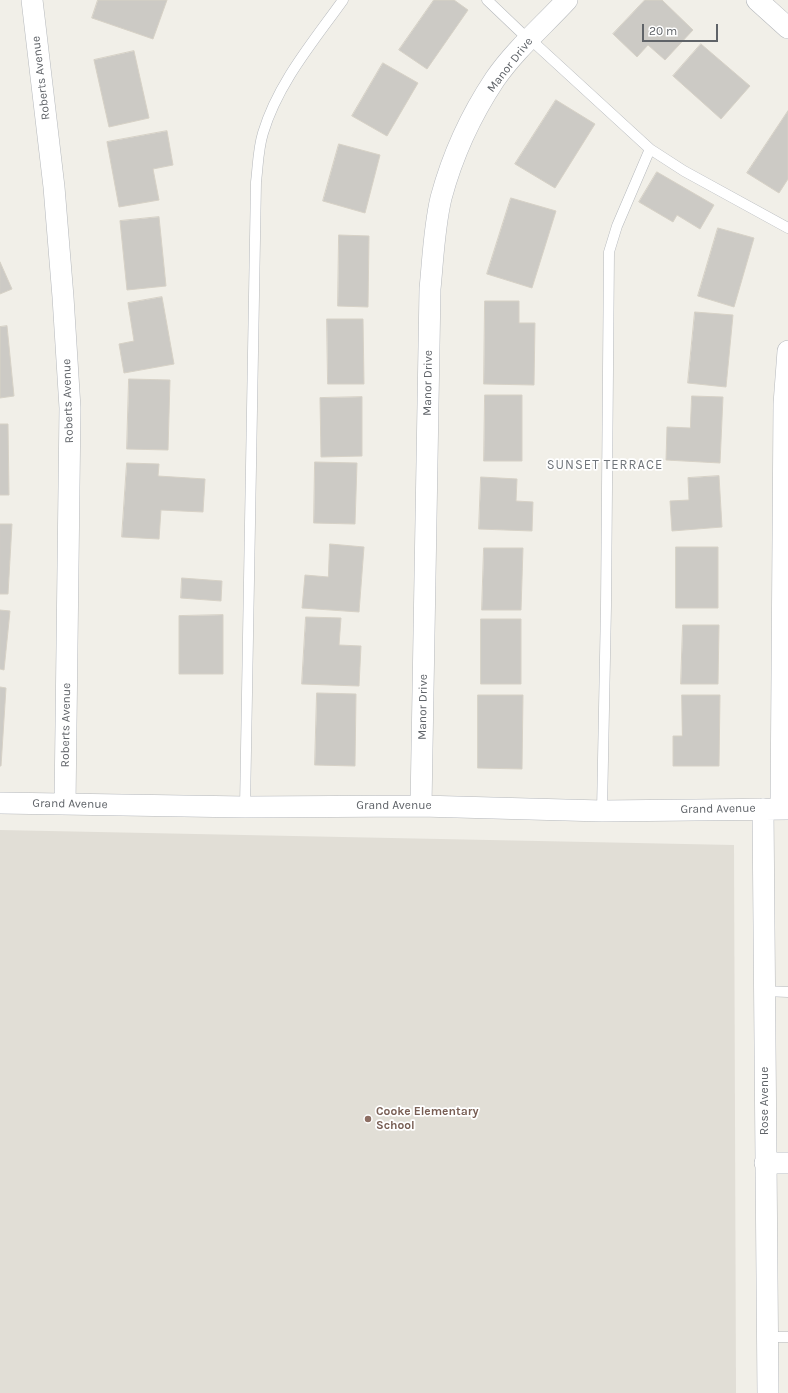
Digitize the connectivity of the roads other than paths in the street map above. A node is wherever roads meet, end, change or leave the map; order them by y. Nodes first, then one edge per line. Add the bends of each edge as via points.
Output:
1 (32, 0) edge
2 (343, 0) edge
3 (487, 0) edge
4 (567, 0) edge
5 (757, 0) edge
6 (788, 28) edge
7 (529, 40) junction
8 (650, 149) junction
9 (788, 228) edge
10 (788, 351) edge
11 (0, 803) edge
12 (65, 804) junction
13 (421, 806) junction
14 (245, 807) junction
15 (777, 809) edge
16 (602, 811) junction
17 (764, 991) junction
18 (788, 992) edge
19 (765, 1163) junction
20 (788, 1163) edge
21 (767, 1337) junction
22 (788, 1338) edge
23 (768, 1393) edge

1 - 12 street, Roberts Avenue via 54,187 70,408
2 - 14 lane via 289,77 274,103 262,135 256,182
3 - 7 lane
4 - 7 street, Manor Drive
5 - 6 street
7 - 8 lane
7 - 13 street, Manor Drive via 496,79 474,115 455,157 441,199 434,240 430,289
8 - 9 lane via 684,171
8 - 16 lane via 616,226 609,252
10 - 15 street, Rose Avenue via 784,404
11 - 12 street, Grand Avenue
12 - 14 street, Grand Avenue
13 - 14 street, Grand Avenue
13 - 16 street, Grand Avenue
15 - 16 street, Grand Avenue
15 - 17 street, Rose Avenue
17 - 18 lane
17 - 19 street, Rose Avenue
19 - 20 street
19 - 21 street, Rose Avenue
21 - 22 lane
21 - 23 street, Rose Avenue

